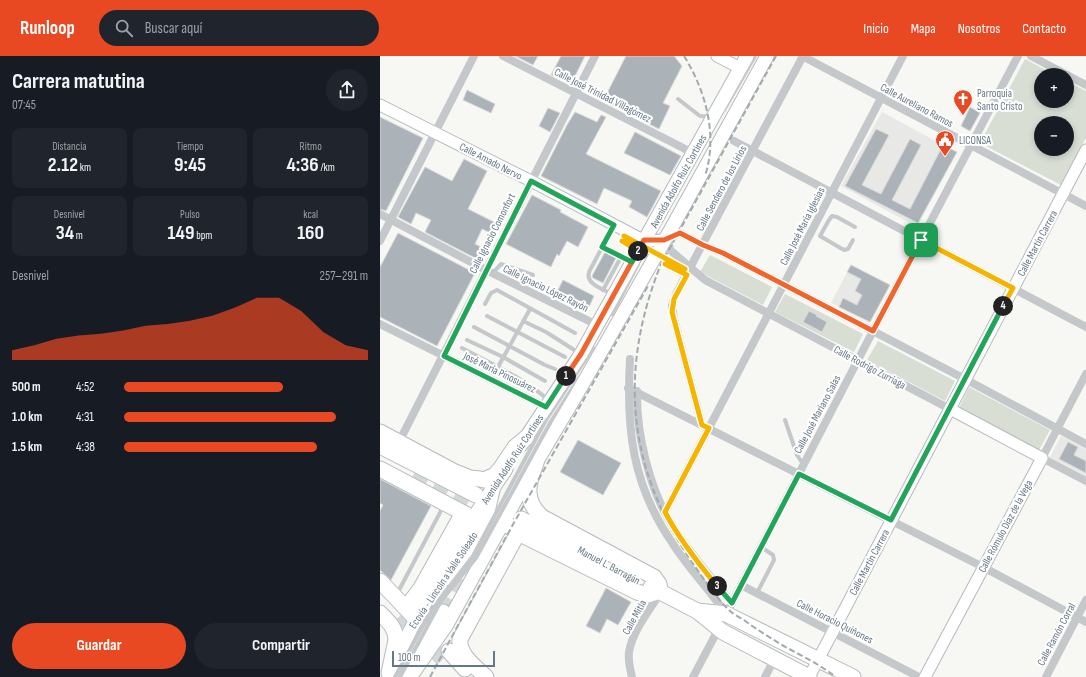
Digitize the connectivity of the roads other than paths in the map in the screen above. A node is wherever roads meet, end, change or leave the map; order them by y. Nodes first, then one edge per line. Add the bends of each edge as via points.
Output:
1 (474, 56) edge
2 (503, 56) edge
3 (595, 56) edge
4 (717, 56) edge
5 (747, 56) edge
6 (755, 56) edge
7 (761, 56) edge
8 (766, 56) edge
9 (802, 56) edge
10 (902, 56) edge
11 (1018, 56) edge
12 (1031, 56) edge
13 (1054, 68) edge
14 (745, 72) junction
15 (1074, 79) edge
16 (1086, 85) edge
17 (576, 93) junction
18 (881, 98) junction
19 (678, 99) dead end
20 (380, 105) edge
21 (717, 117) junction
22 (436, 133) junction
23 (734, 141) dead end
24 (971, 146) junction
25 (1086, 150) edge
26 (753, 152) junction
27 (693, 153) junction
28 (531, 181) junction
29 (832, 192) junction
30 (1063, 194) junction
31 (1086, 206) edge
32 (380, 214) edge
33 (391, 220) junction
34 (614, 225) junction
35 (855, 227) dead end
36 (811, 232) junction
37 (820, 236) junction
38 (853, 240) dead end
39 (921, 240) junction
40 (380, 241) edge
41 (703, 245) junction
42 (602, 247) junction
43 (649, 247) junction
44 (489, 272) junction
45 (689, 272) junction
46 (533, 275) dead end
47 (784, 284) junction
48 (1013, 288) junction
49 (608, 292) junction
50 (486, 304) dead end
51 (530, 309) junction
52 (612, 314) dead end
53 (769, 314) junction
54 (487, 316) dead end
55 (616, 317) dead end
56 (524, 321) junction
57 (380, 324) edge
58 (597, 325) junction
59 (474, 327) dead end
60 (1086, 327) edge
61 (873, 331) junction
62 (517, 332) junction
63 (575, 333) dead end
64 (466, 340) dead end
65 (510, 345) junction
66 (462, 348) dead end
67 (587, 351) junction
68 (597, 351) dead end
69 (444, 356) junction
70 (565, 356) dead end
71 (503, 358) junction
72 (630, 359) dead end
73 (858, 361) junction
74 (498, 367) junction
75 (555, 369) dead end
76 (1086, 374) edge
77 (965, 379) junction
78 (545, 381) dead end
79 (628, 388) junction
80 (637, 391) junction
81 (548, 404) junction
82 (950, 409) junction
83 (785, 420) dead end
84 (548, 422) junction
85 (705, 426) junction
86 (1057, 429) junction
87 (380, 432) edge
88 (527, 437) junction
89 (399, 442) junction
90 (1086, 444) edge
91 (380, 446) edge
92 (380, 458) edge
93 (1042, 458) junction
94 (536, 462) junction
95 (803, 465) junction
96 (380, 469) edge
97 (799, 474) junction
98 (413, 476) tunnel mouth
99 (1086, 481) edge
100 (492, 490) junction
101 (476, 495) dead end
102 (445, 503) junction
103 (665, 512) junction
104 (468, 516) junction
105 (891, 520) junction
106 (504, 522) junction
107 (519, 526) junction
108 (761, 547) junction
109 (983, 567) junction
110 (450, 578) dead end
111 (380, 581) edge
112 (741, 585) junction
113 (661, 592) junction
114 (757, 593) junction
115 (380, 594) edge
116 (395, 597) junction
117 (1086, 600) edge
118 (729, 609) junction
119 (697, 611) junction
120 (443, 612) tunnel mouth
121 (380, 613) edge
122 (408, 614) junction
123 (1077, 617) junction
124 (1086, 622) edge
125 (719, 628) junction
126 (833, 632) junction
127 (819, 659) junction
128 (774, 660) junction
129 (393, 676) edge
130 (407, 677) edge
131 (410, 677) edge
132 (460, 677) edge
133 (473, 677) edge
134 (486, 677) edge
135 (632, 677) edge
136 (693, 677) edge
137 (765, 677) edge
138 (809, 677) edge
139 (853, 677) edge
140 (919, 677) edge
141 (925, 677) edge
142 (1046, 677) edge

1 - 22 street
2 - 17 street, Calle José Trinidad Villagómez
3 - 17 street, Calle Ignacio Comonfort
4 - 14 street
5 - 14 main road, Avenida Adolfo Ruíz Cortines
6 - 21 lane
7 - 14 lane
8 - 43 main road, Avenida Adolfo Ruíz Cortines
9 - 18 street, Calle Aureliano Ramos
9 - 26 street, Calle Sendero de los Lirios
10 - 18 street, Calle José María Iglesias
11 - 24 street, Calle José Mariano Salas
12 - 13 street
14 - 21 main road, Avenida Adolfo Ruíz Cortines
15 - 16 street
17 - 27 street, Calle José Trinidad Villagómez
17 - 28 street, Calle Ignacio Comonfort
18 - 24 street, Calle Aureliano Ramos
18 - 29 street, Calle José María Iglesias
19 - 21 lane via 700,116
20 - 22 street, Calle Amado Nervo
21 - 27 main road, Avenida Adolfo Ruíz Cortines
22 - 28 street, Calle Amado Nervo
22 - 33 street
23 - 26 street
24 - 30 street, Calle Aureliano Ramos
24 - 39 street, Calle José Mariano Salas
25 - 30 street, Calle Martín Carrera
26 - 29 street
26 - 41 street, Calle Sendero de los Lirios
27 - 43 main road, Avenida Adolfo Ruíz Cortines
28 - 34 street, Calle Amado Nervo
28 - 44 street, Calle Ignacio Comonfort
29 - 36 street, Calle José María Iglesias
29 - 39 street
30 - 31 street, Calle Aureliano Ramos
30 - 48 street, Calle Martín Carrera
32 - 33 street, Calle Ignacio López Rayón
33 - 40 street
33 - 44 street, Calle Ignacio López Rayón
34 - 42 lane
34 - 43 street, Calle Amado Nervo
35 - 37 lane via 832,216
36 - 37 lane
36 - 47 street, Calle José María Iglesias
37 - 38 lane via 844,250 848,249
39 - 48 street
39 - 61 street, Calle José Mariano Salas
41 - 43 street via 680,233
41 - 45 street, Calle Sendero de los Lirios
41 - 47 street
42 - 43 lane
42 - 49 lane via 587,276 591,282
43 - 45 street, Calle Rodrigo Zurriaga via 670,250
43 - 49 main road, Avenida Adolfo Ruíz Cortines
43 - 52 lane
43 - 55 lane
43 - 94 main road, Avenida Adolfo Ruíz Cortines via 577,394
44 - 46 lane via 501,264
44 - 58 street, Calle Ignacio López Rayón
44 - 69 street, Calle Ignacio Comonfort
45 - 53 street, Calle Rodrigo Zurriaga
45 - 85 street, Calle Sendero de los Lirios via 674,299 672,312
47 - 53 street, Calle José María Iglesias
47 - 61 street
48 - 60 street
48 - 77 street, Calle Martín Carrera
49 - 58 main road, Avenida Adolfo Ruíz Cortines
50 - 51 lane via 491,293 497,290
51 - 56 lane
51 - 63 lane
53 - 73 street, Calle Rodrigo Zurriaga
53 - 85 street, Calle José María Iglesias
54 - 62 lane
56 - 62 lane
56 - 67 lane via 574,350
57 - 69 street, José María Pinosuárez
58 - 67 main road, Avenida Adolfo Ruíz Cortines
59 - 65 lane
61 - 73 street, Calle José Mariano Salas
61 - 77 street
62 - 65 lane
62 - 70 lane
64 - 71 lane
65 - 71 lane
65 - 75 lane
66 - 74 lane
67 - 81 main road, Avenida Adolfo Ruíz Cortines
67 - 84 lane
68 - 84 lane
69 - 81 street, José María Pinosuárez
69 - 89 street, Calle Ignacio Comonfort
71 - 74 lane
71 - 78 lane
72 - 79 street
73 - 82 street, Calle Rodrigo Zurriaga
73 - 95 street, Calle José Mariano Salas
74 - 81 lane via 542,394
76 - 86 street, Calle Rómulo Díaz de la Vega
77 - 82 street, Calle Martín Carrera
77 - 86 street
79 - 80 street
79 - 118 street via 633,449 644,489 656,518 673,546 715,597
80 - 85 street
80 - 103 street via 639,429 645,459
81 - 88 main road, Avenida Adolfo Ruíz Cortines
82 - 93 street, Calle Rodrigo Zurriaga
82 - 105 street, Calle Martín Carrera
83 - 95 lane
84 - 129 lane, bridge via 476,558 439,605
85 - 97 street
85 - 103 street, Calle José María Iglesias
86 - 90 street
86 - 93 street, Calle Rómulo Díaz de la Vega
87 - 89 highway
88 - 89 highway via 515,447 501,468 484,480 460,474
88 - 100 main road, Avenida Adolfo Ruíz Cortines
91 - 101 highway
92 - 98 highway
93 - 99 street, Calle Rodrigo Zurriaga
93 - 109 street, Calle Rómulo Díaz de la Vega
94 - 106 main road, Avenida Adolfo Ruíz Cortines
94 - 113 highway via 529,482 529,492 532,505 538,514 654,577
95 - 97 street, Calle José Mariano Salas
96 - 102 highway
97 - 105 street
97 - 108 street, Calle José Mariano Salas
100 - 104 main road, Avenida Adolfo Ruíz Cortines
100 - 110 highway via 482,523
102 - 104 highway
102 - 116 lane
103 - 118 street
104 - 122 highway via 421,588
105 - 109 street
105 - 126 street, Calle Martín Carrera
106 - 107 highway
106 - 131 main road, Avenida Adolfo Ruíz Cortines via 446,626
107 - 113 highway via 638,592 647,595
107 - 134 highway via 460,639 462,652
108 - 112 street, Calle José Mariano Salas
108 - 114 lane via 772,554 774,560
109 - 123 street
109 - 141 street, Calle Rómulo Díaz de la Vega
111 - 116 highway
112 - 114 street, Calle Horacio Quiñones
112 - 118 street, Calle José Mariano Salas
113 - 119 highway
113 - 135 street, Calle Mitla via 632,642 629,652
114 - 126 street, Calle Horacio Quiñones
115 - 122 highway
116 - 122 highway
117 - 123 street, Calle Ramón Corral
118 - 119 highway
118 - 125 street, Calle José Mariano Salas
118 - 127 highway
119 - 125 highway
120 - 130 highway via 417,652
121 - 129 highway via 392,625 396,635
122 - 129 main road
123 - 124 street
123 - 142 street, Calle Ramón Corral
125 - 128 highway
125 - 136 street, Calle José Mariano Salas
126 - 127 street, Calle Martín Carrera
126 - 140 street, Calle Horacio Quiñones
127 - 138 street, Calle Martín Carrera
127 - 139 highway
128 - 137 street
128 - 138 highway
132 - 133 highway via 446,655

